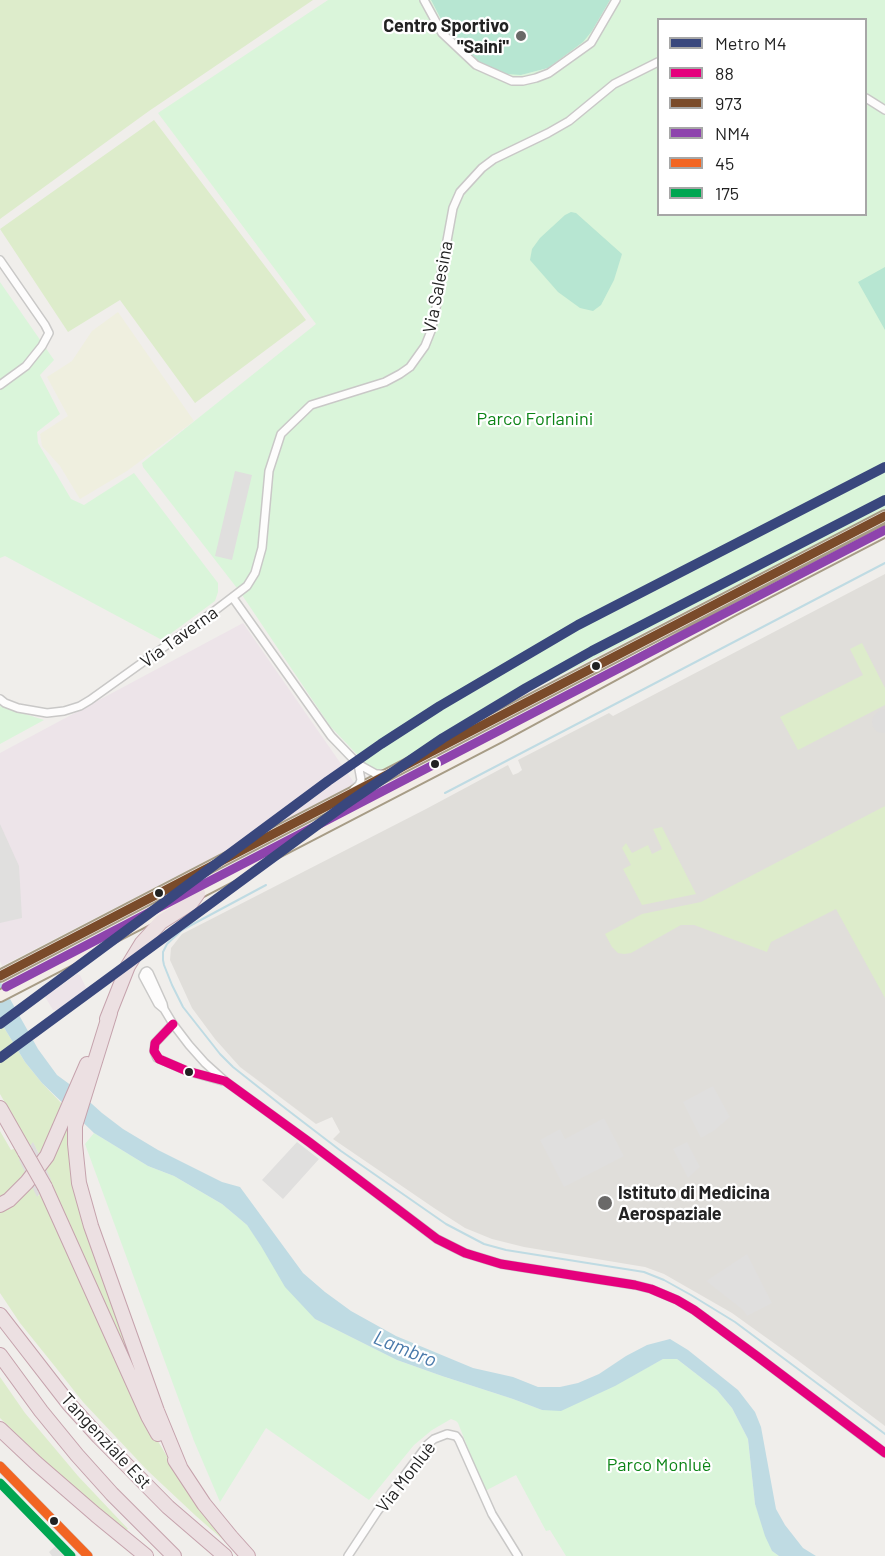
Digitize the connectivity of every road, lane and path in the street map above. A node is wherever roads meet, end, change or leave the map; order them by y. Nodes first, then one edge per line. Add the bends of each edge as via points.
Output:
1 (424, 0) edge
2 (616, 0) edge
3 (657, 62) edge
4 (867, 99) edge
5 (885, 110) edge
6 (0, 260) edge
7 (0, 386) edge
8 (885, 516) edge
9 (885, 531) edge
10 (233, 598) junction
11 (0, 699) edge
12 (358, 764) junction
13 (390, 773) junction
14 (337, 801) junction
15 (198, 894) junction
16 (0, 976) edge
17 (4, 994) edge
18 (164, 1009) junction
19 (173, 1024) junction
20 (225, 1081) junction
21 (0, 1108) edge
22 (71, 1117) junction
23 (0, 1205) edge
24 (0, 1314) edge
25 (0, 1355) edge
26 (0, 1429) edge
27 (885, 1453) edge
28 (0, 1466) edge
29 (180, 1467) junction
30 (88, 1556) edge
31 (146, 1556) edge
32 (174, 1556) edge
33 (225, 1556) edge
34 (248, 1556) edge
35 (348, 1556) edge
36 (518, 1556) edge

1 - 2 street via 442,33 476,65 512,81 523,81 549,73 591,43
3 - 10 street, Via Salesina via 614,84 569,121 494,159 460,192 453,208 435,315 425,346 400,374 311,405 282,434 269,471 258,566 250,583
4 - 5 street
6 - 7 street via 49,333 26,366
8 - 13 main road
9 - 15 main road
10 - 11 street, Via Taverna via 80,706 46,713 18,708
10 - 12 street, Via Taverna via 321,723
12 - 13 street, Via Taverna via 376,774
12 - 14 street via 359,785
13 - 14 main road
14 - 16 main road
15 - 17 main road
15 - 22 highway via 161,922 128,966
18 - 18 street via 163,1004 147,971 143,976
18 - 19 street
19 - 20 street via 193,1051
19 - 20 street via 155,1042 157,1058
20 - 27 street via 437,1239 501,1264 635,1285 677,1300
21 - 29 highway, bridge via 45,1187 148,1416
22 - 23 highway via 39,1168
22 - 29 highway via 83,1199
24 - 33 highway, Tangenziale Est via 99,1437 168,1507
25 - 32 highway, Tangenziale Est via 77,1455
26 - 31 highway
28 - 30 street
29 - 34 highway via 216,1520
35 - 36 street, Via Monluè via 428,1444 447,1434 459,1440 492,1514

